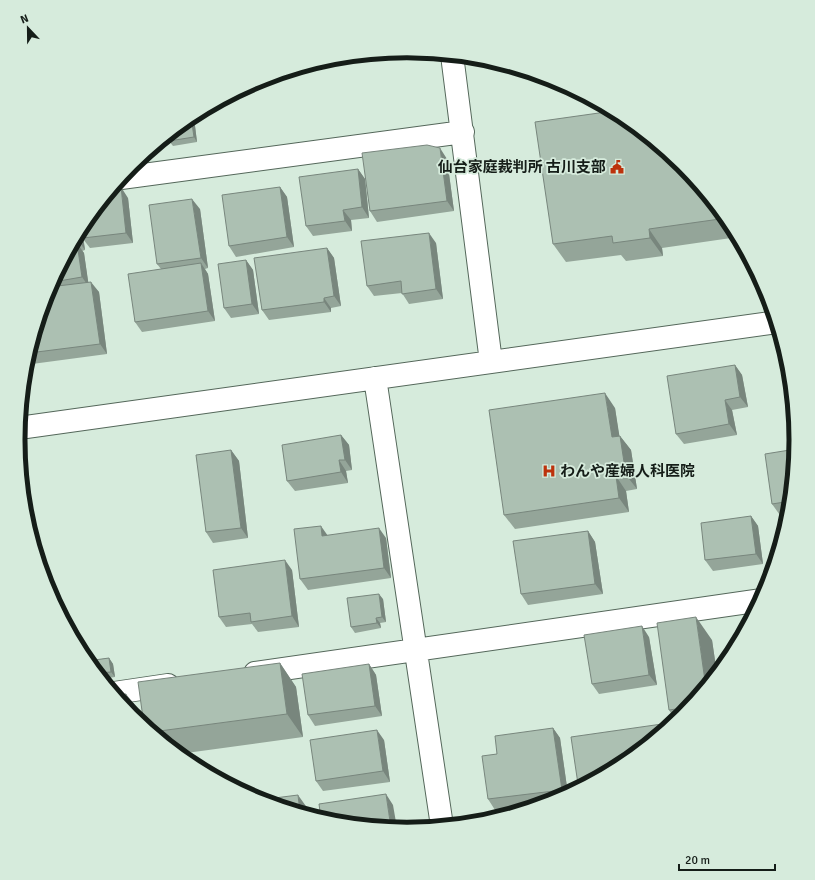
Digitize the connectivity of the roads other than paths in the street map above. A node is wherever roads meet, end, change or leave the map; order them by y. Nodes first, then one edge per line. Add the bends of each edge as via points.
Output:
1 (453, 60) edge
2 (463, 132) junction
3 (131, 177) edge
4 (772, 323) edge
5 (491, 362) junction
6 (375, 378) junction
7 (26, 424) edge
8 (754, 601) edge
9 (415, 651) junction
10 (236, 676) edge
11 (190, 682) edge
12 (120, 692) edge
13 (441, 821) edge

1 - 2 street
2 - 3 street
2 - 5 street
4 - 5 street
5 - 6 street
6 - 7 street
6 - 9 street
8 - 9 street
9 - 10 street
9 - 13 street
11 - 12 street

